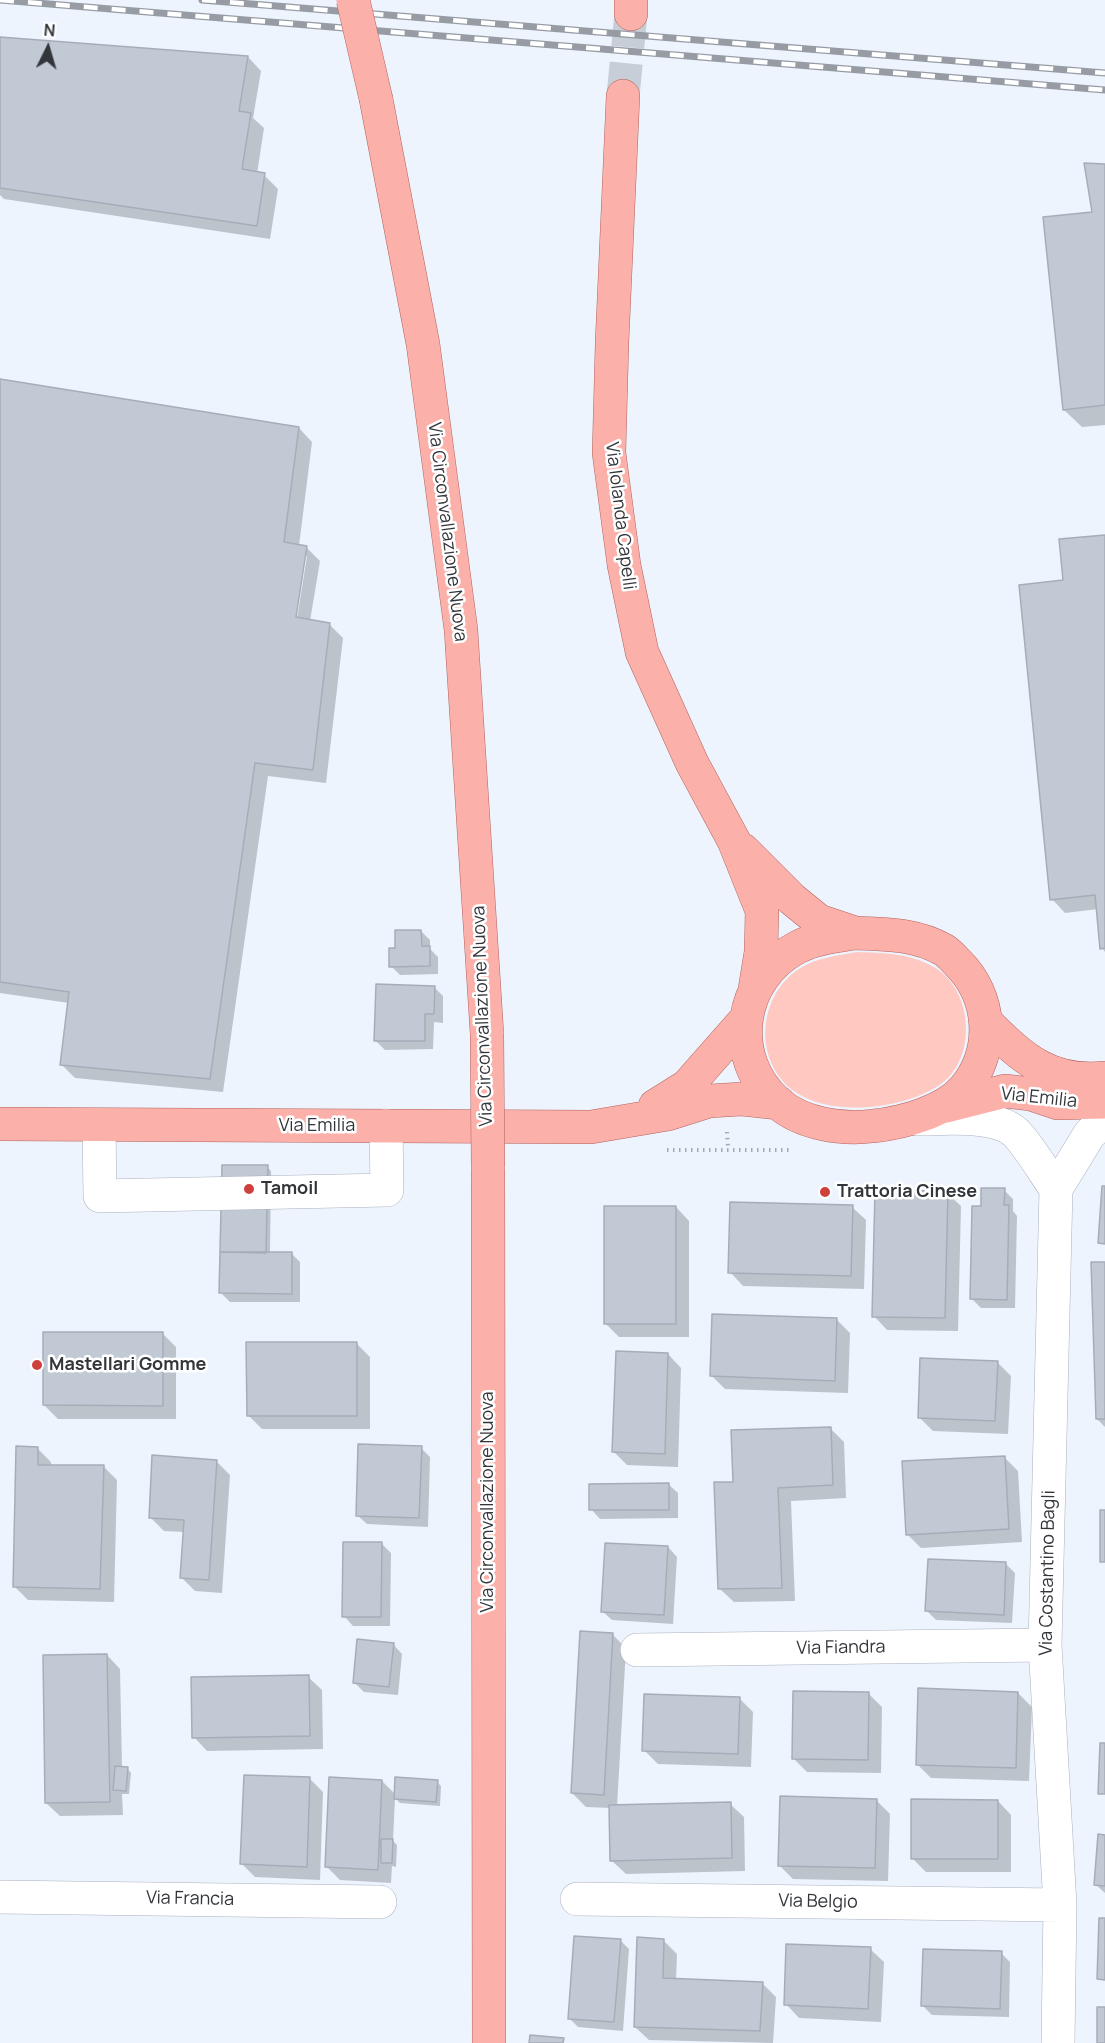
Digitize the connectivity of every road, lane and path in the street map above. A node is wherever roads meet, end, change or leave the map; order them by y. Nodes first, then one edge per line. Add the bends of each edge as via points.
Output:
1 (353, 0) edge
2 (623, 96) tunnel mouth
3 (734, 841) junction
4 (855, 933) junction
5 (750, 1004) junction
6 (987, 1023) junction
7 (1105, 1078) edge
8 (1105, 1102) edge
9 (779, 1104) junction
10 (924, 1114) junction
11 (1105, 1119) edge
12 (633, 1120) junction
13 (0, 1124) edge
14 (99, 1125) junction
15 (386, 1126) junction
16 (1056, 1189) junction
17 (1045, 1645) junction
18 (638, 1650) dead end
19 (0, 1897) edge
20 (577, 1899) dead end
21 (380, 1902) dead end
22 (1060, 1905) junction
23 (489, 2043) edge
24 (1058, 2043) edge

1 - 23 main road, Via Circonvallazione Nuova, bridge via 423,344 461,630 487,1034
2 - 3 main road, Via Iolanda Capelli via 609,453 624,565 642,652 692,763
3 - 4 main road, Via Iolanda Capelli via 819,921
3 - 5 main road, Via Iolanda Capelli via 762,911 761,952
4 - 5 main road, Via Emilia via 799,947 774,964
4 - 6 main road via 917,939 945,950 968,973 982,1001
5 - 9 main road, Via Iolanda Capelli via 747,1050 758,1080
5 - 12 main road, Via Emilia via 711,1061 687,1086
6 - 7 main road, Via Emilia via 1026,1060 1054,1074 1087,1080
6 - 10 main road via 980,1062 963,1090
8 - 10 main road, Via Emilia via 1058,1103 1005,1090
9 - 10 main road, Via Emilia via 806,1119 835,1126 872,1127
9 - 12 main road, Via Emilia via 742,1099 709,1101
10 - 16 street via 995,1122 1017,1133
11 - 16 street via 1089,1135
12 - 15 main road, Via Emilia via 591,1127
13 - 14 main road, Via Emilia
14 - 15 main road, Via Emilia
14 - 15 street via 100,1196 387,1190
16 - 17 street, Via Costantino Bagli
17 - 18 street, Via Fiandra
17 - 22 street, Via Costantino Bagli
19 - 21 street, Via Francia
20 - 22 street, Via Belgio
22 - 24 street, Via Costantino Bagli

